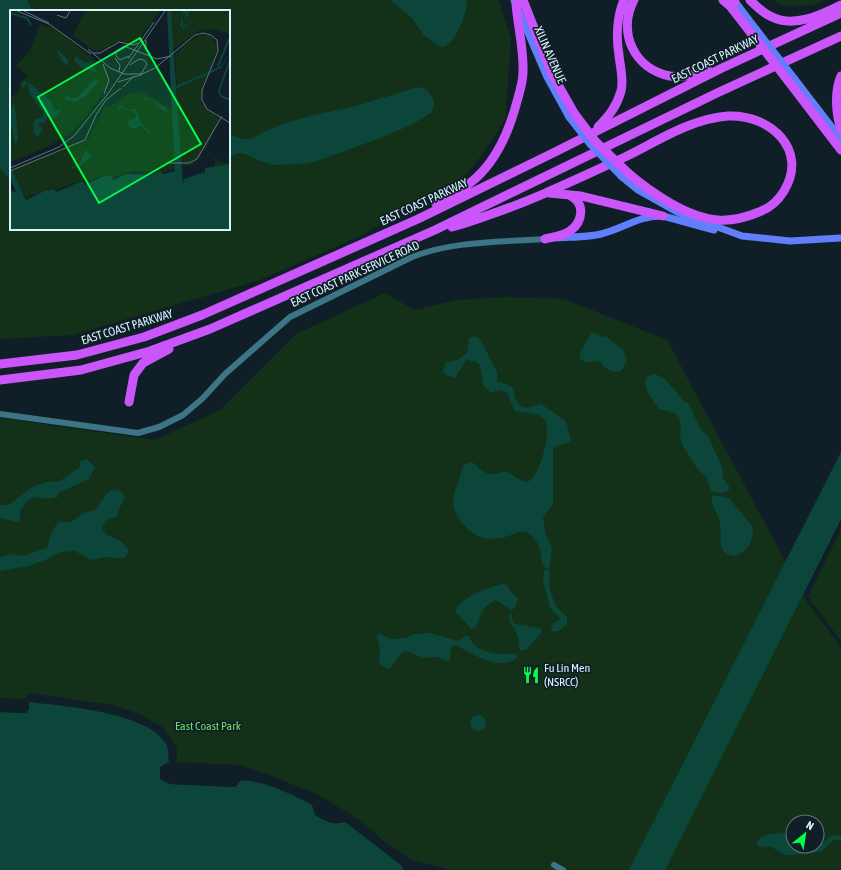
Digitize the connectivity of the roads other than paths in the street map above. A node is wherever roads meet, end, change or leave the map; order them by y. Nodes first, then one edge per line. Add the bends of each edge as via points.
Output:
1 (624, 0) edge
2 (634, 0) edge
3 (723, 0) edge
4 (750, 0) edge
5 (734, 1) edge
6 (518, 2) edge
7 (841, 6) edge
8 (841, 13) edge
9 (753, 31) junction
10 (841, 36) edge
11 (722, 68) junction
12 (841, 76) edge
13 (791, 80) junction
14 (841, 130) edge
15 (593, 133) junction
16 (841, 139) edge
17 (841, 150) edge
18 (625, 175) junction
19 (546, 193) junction
20 (566, 194) junction
21 (663, 216) junction
22 (418, 219) junction
23 (435, 230) junction
24 (742, 236) junction
25 (841, 238) edge
26 (546, 239) junction
27 (210, 329) junction
28 (0, 364) edge
29 (0, 380) edge
30 (129, 402) dead end
31 (0, 414) edge
32 (554, 865) dead end
33 (563, 870) edge

1 - 15 highway via 620,10 618,39 622,90 611,114
2 - 11 highway via 628,19 629,40 640,60 648,67 680,77
3 - 9 highway
4 - 7 highway via 772,17 789,21 822,14
5 - 9 main road
6 - 18 highway, bridge via 572,115
6 - 22 highway via 523,72 514,114 501,147 472,182 433,206
8 - 11 highway, EAST COAST PARKWAY
9 - 13 highway, bridge
10 - 23 highway via 717,93
11 - 15 highway, EAST COAST PARKWAY
12 - 14 highway via 837,98
13 - 16 main road
13 - 17 highway
15 - 22 highway, EAST COAST PARKWAY
18 - 19 highway via 689,212 718,220 760,212 771,206 788,185 792,171 791,157 786,144 769,126 759,120 745,117 717,117 678,129
18 - 24 main road via 638,190 677,212
19 - 20 highway
19 - 23 highway via 454,227
20 - 21 highway
20 - 26 highway via 578,201 581,209 579,218 567,233
21 - 24 main road
21 - 26 main road via 648,216 600,234
22 - 28 highway, EAST COAST PARKWAY via 202,315 144,336 77,355
23 - 27 highway
24 - 25 main road via 790,241
26 - 31 street, EAST COAST PARK SERVICE ROAD via 445,247 404,261 290,317 225,374 202,399 183,415 159,428 138,433
27 - 29 highway via 150,351 81,370
27 - 30 highway via 143,363 134,375
32 - 33 street

